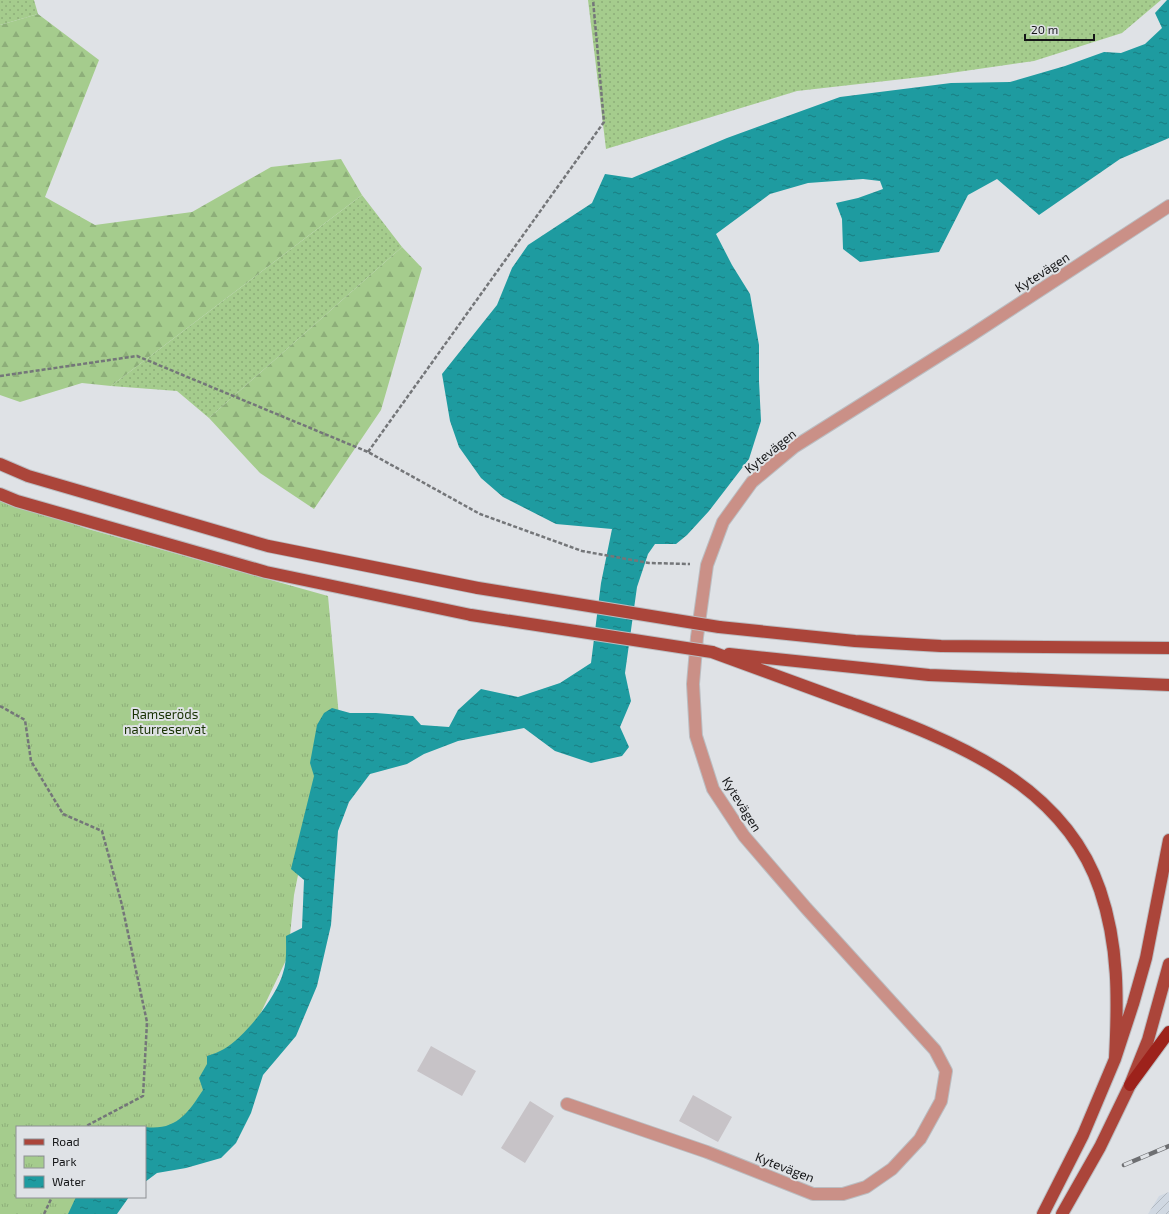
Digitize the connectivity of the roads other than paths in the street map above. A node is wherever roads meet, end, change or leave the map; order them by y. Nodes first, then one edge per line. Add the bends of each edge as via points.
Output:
1 (1169, 206) edge
2 (0, 464) edge
3 (0, 494) edge
4 (1169, 648) edge
5 (712, 652) junction
6 (1169, 685) edge
7 (1169, 840) edge
8 (1169, 964) edge
9 (1169, 1032) edge
10 (1115, 1059) junction
11 (1130, 1085) junction
12 (567, 1104) dead end
13 (1043, 1214) edge
14 (1062, 1214) edge

1 - 12 street, Kytevägen via 794,447 752,482 723,522 707,565 693,684 696,736 713,789 744,836 935,1050 946,1071 941,1101 920,1139 892,1169 866,1187 843,1194 813,1194 707,1152
2 - 4 main road, bridge via 28,476 268,546 478,588 719,627 941,646
3 - 5 main road, bridge via 266,572 471,615
5 - 6 main road via 929,675
5 - 10 main road via 934,736 1000,769 1028,789 1053,812 1073,836 1090,864 1109,920 1116,955
7 - 10 main road via 1146,958
8 - 11 main road via 1148,1040
9 - 11 highway
10 - 13 main road via 1083,1135
11 - 14 main road via 1100,1147

